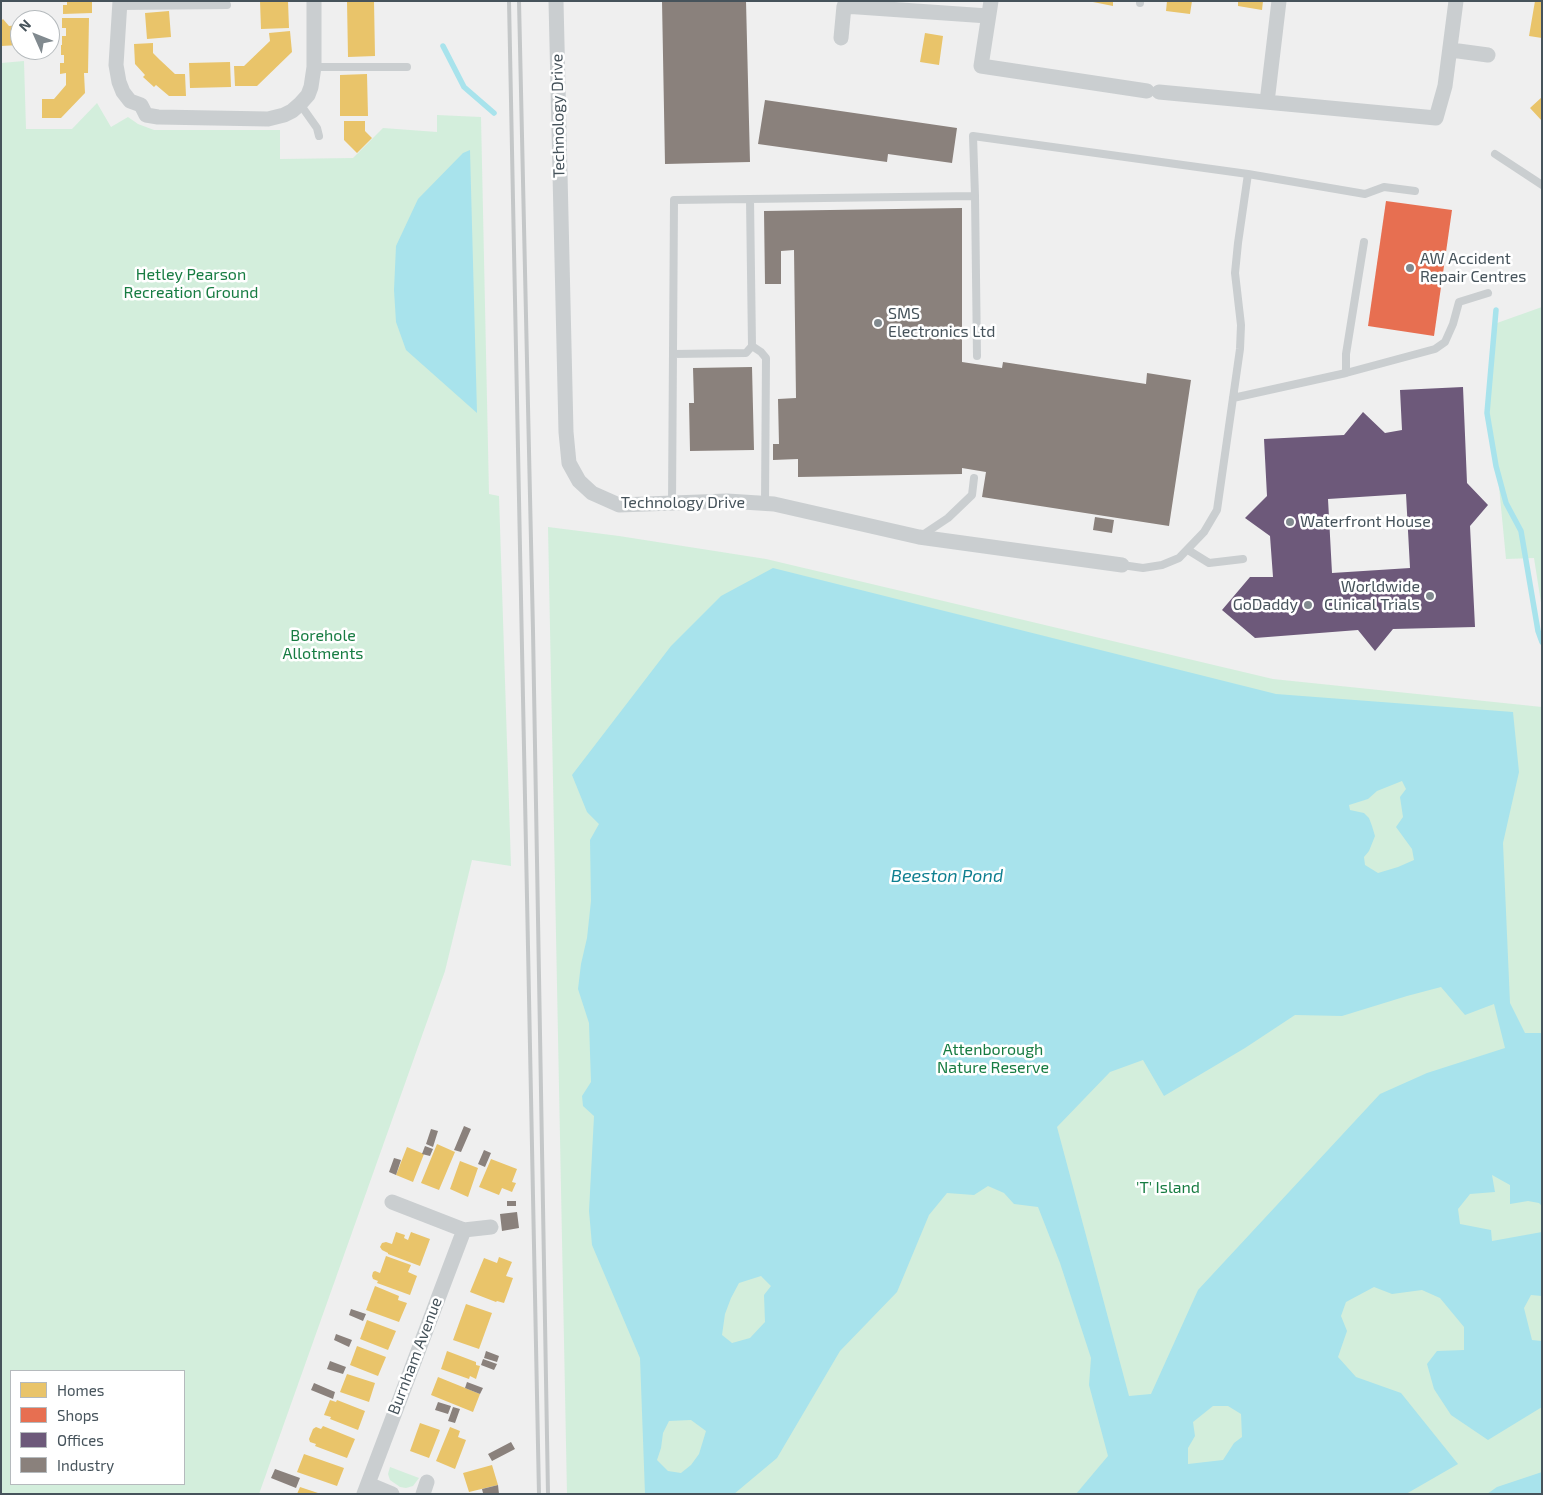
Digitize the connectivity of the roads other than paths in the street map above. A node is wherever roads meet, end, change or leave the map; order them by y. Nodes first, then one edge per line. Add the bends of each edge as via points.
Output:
1 (314, 1) edge
2 (556, 1) edge
3 (1279, 1) edge
4 (1456, 1) edge
5 (120, 4) edge
6 (844, 4) edge
7 (227, 5) dead end
8 (989, 9) edge
9 (841, 38) dead end
10 (1450, 50) junction
11 (1488, 55) dead end
12 (314, 67) junction
13 (407, 67) dead end
14 (1267, 102) junction
15 (300, 104) junction
16 (319, 136) dead end
17 (1495, 154) dead end
18 (1248, 174) junction
19 (1542, 185) edge
20 (1415, 191) dead end
21 (975, 196) junction
22 (750, 199) junction
23 (1364, 242) dead end
24 (1488, 293) dead end
25 (752, 346) junction
26 (673, 354) junction
27 (977, 356) dead end
28 (1346, 373) junction
29 (1233, 398) junction
30 (974, 478) dead end
31 (765, 503) junction
32 (672, 504) junction
33 (919, 537) junction
34 (1188, 550) junction
35 (1243, 559) dead end
36 (1122, 565) joint
37 (392, 1202) dead end
38 (491, 1227) dead end
39 (464, 1230) junction
40 (366, 1489) edge
41 (392, 1494) edge

1 - 12 street
2 - 32 street, Technology Drive via 569,463 579,481 603,500 619,505
3 - 14 street
4 - 10 street
5 - 7 lane
5 - 15 street via 116,65 119,82 130,101 141,105 146,115 268,119 284,116
6 - 8 street
6 - 9 street
8 - 14 street via 982,66 1153,91
10 - 11 street
10 - 14 street via 1436,118
12 - 13 lane
12 - 15 street via 308,95
15 - 16 lane
17 - 19 lane
18 - 20 lane via 1365,194 1384,187
18 - 21 lane via 973,136
18 - 29 lane via 1235,273 1241,325
21 - 22 lane
21 - 27 lane
22 - 25 lane
22 - 26 lane via 674,200
23 - 28 lane via 1346,354
24 - 28 lane via 1459,302 1445,342 1435,349
25 - 26 lane via 746,353
25 - 31 lane via 766,358
26 - 32 lane
28 - 29 lane
29 - 34 lane via 1217,510
30 - 33 lane via 972,495 948,518
31 - 32 street, Technology Drive
31 - 33 street, Technology Drive
33 - 36 street, Technology Drive
34 - 35 lane via 1209,563
34 - 36 lane via 1162,565 1143,568
37 - 39 street
38 - 39 street
39 - 40 street, Burnham Avenue
40 - 41 street, Burnham Avenue

